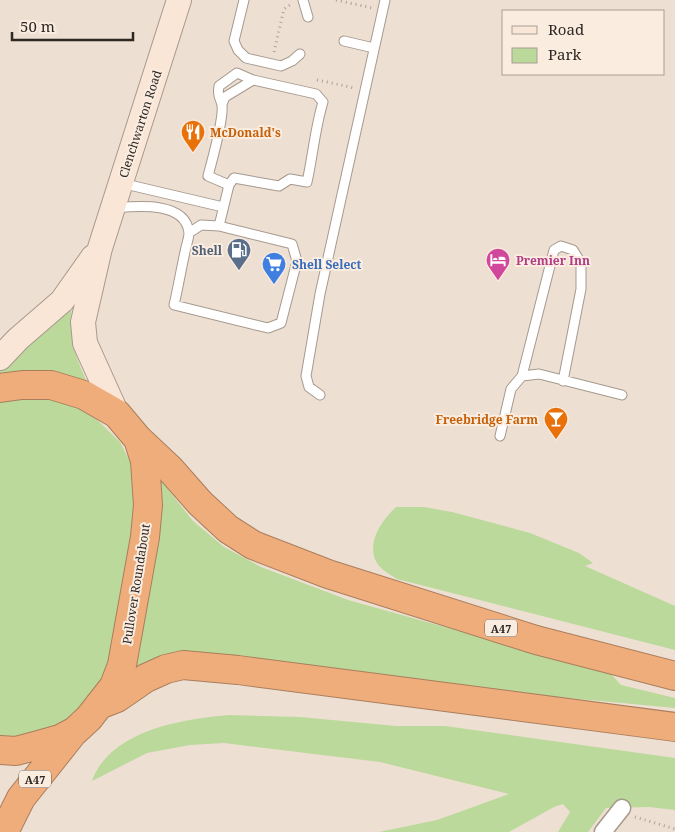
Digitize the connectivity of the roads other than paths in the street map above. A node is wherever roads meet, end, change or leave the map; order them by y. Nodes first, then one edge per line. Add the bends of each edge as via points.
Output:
1 (179, 0) edge
2 (244, 0) edge
3 (303, 0) edge
4 (385, 0) edge
5 (308, 17) dead end
6 (344, 41) dead end
7 (374, 48) junction
8 (300, 54) dead end
9 (253, 80) junction
10 (222, 104) junction
11 (231, 181) junction
12 (121, 183) junction
13 (223, 207) junction
14 (113, 208) junction
15 (219, 226) junction
16 (189, 233) junction
17 (100, 248) junction
18 (0, 358) edge
19 (522, 376) junction
20 (563, 381) junction
21 (0, 388) edge
22 (320, 395) dead end
23 (622, 395) dead end
24 (117, 414) junction
25 (500, 436) dead end
26 (138, 439) junction
27 (675, 676) edge
28 (99, 705) junction
29 (675, 727) edge
30 (75, 731) junction
31 (0, 750) edge
32 (620, 810) road end
33 (4, 832) edge
34 (603, 832) edge

1 - 12 street, Clenchwarton Road
2 - 8 lane via 234,42 246,58 281,66
3 - 5 lane
4 - 7 lane
6 - 7 lane
7 - 22 lane via 320,294 306,376 310,387
9 - 10 lane via 225,97
9 - 10 lane via 237,73 219,86 217,95
9 - 11 lane via 316,94 323,102 316,126 314,153 307,182 290,178 279,186
10 - 11 lane via 208,176
11 - 13 lane
12 - 13 lane
12 - 14 street, Clenchwarton Road
13 - 15 lane
14 - 16 lane via 159,207 175,212
14 - 17 street, Clenchwarton Road
15 - 16 lane via 201,226
15 - 16 lane via 292,244 297,261 281,323 268,328 174,306
17 - 18 street, Clenchwarton Road via 62,300
17 - 24 street, Clenchwarton Road via 83,322 85,343
19 - 20 lane via 539,374
19 - 20 lane via 554,250 561,246 573,250 581,263 580,289
19 - 25 lane via 511,389
20 - 23 lane
21 - 24 highway, Pullover Roundabout via 51,385 84,395
24 - 26 highway, Pullover Roundabout
26 - 27 highway, A47 via 228,529 253,545 328,574 536,640
26 - 28 highway, Pullover Roundabout via 145,461 148,505 145,537 122,665 114,686
28 - 29 highway via 117,698 146,678 183,665
28 - 30 highway, Pullover Roundabout
30 - 31 highway, Pullover Roundabout via 60,739 16,751
30 - 33 highway, A47 via 22,798
32 - 34 street

